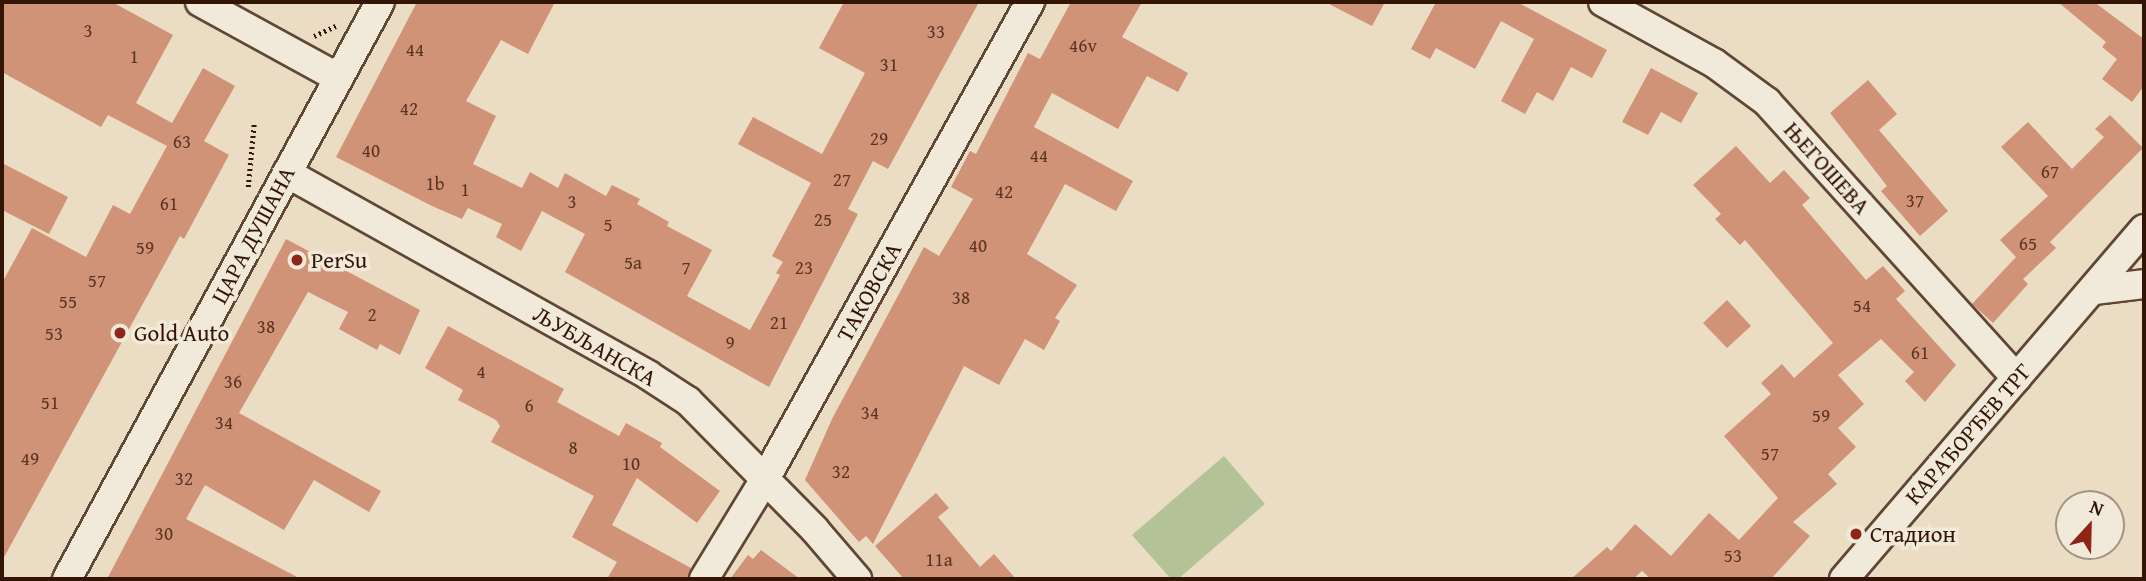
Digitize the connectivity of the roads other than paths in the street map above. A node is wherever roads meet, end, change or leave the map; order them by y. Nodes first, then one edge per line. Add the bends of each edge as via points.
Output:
1 (200, 2) edge
2 (380, 2) edge
3 (1030, 2) edge
4 (1603, 2) edge
5 (339, 78) junction
6 (287, 173) junction
7 (2144, 229) edge
8 (2144, 284) edge
9 (2094, 290) junction
10 (2016, 378) junction
11 (765, 479) junction
12 (66, 579) edge
13 (704, 579) edge
14 (857, 579) edge
15 (1844, 579) edge

1 - 5 street
2 - 5 street, ЦАРА ДУШАНА
3 - 11 street, ТАКОВСКА
4 - 10 street, ЊЕГОШЕВА via 1714,63 1768,102
5 - 6 street, ЦАРА ДУШАНА
6 - 11 street, ЉУБЉАНСКА via 648,375 688,401
6 - 12 street, ЦАРА ДУШАНА
7 - 9 street, КАРАЂОРЂЕВ ТРГ
8 - 9 street
9 - 10 street, КАРАЂОРЂЕВ ТРГ
10 - 15 street, КАРАЂОРЂЕВ ТРГ
11 - 13 street, ТАКОВСКА
11 - 14 street, ЉУБЉАНСКА

